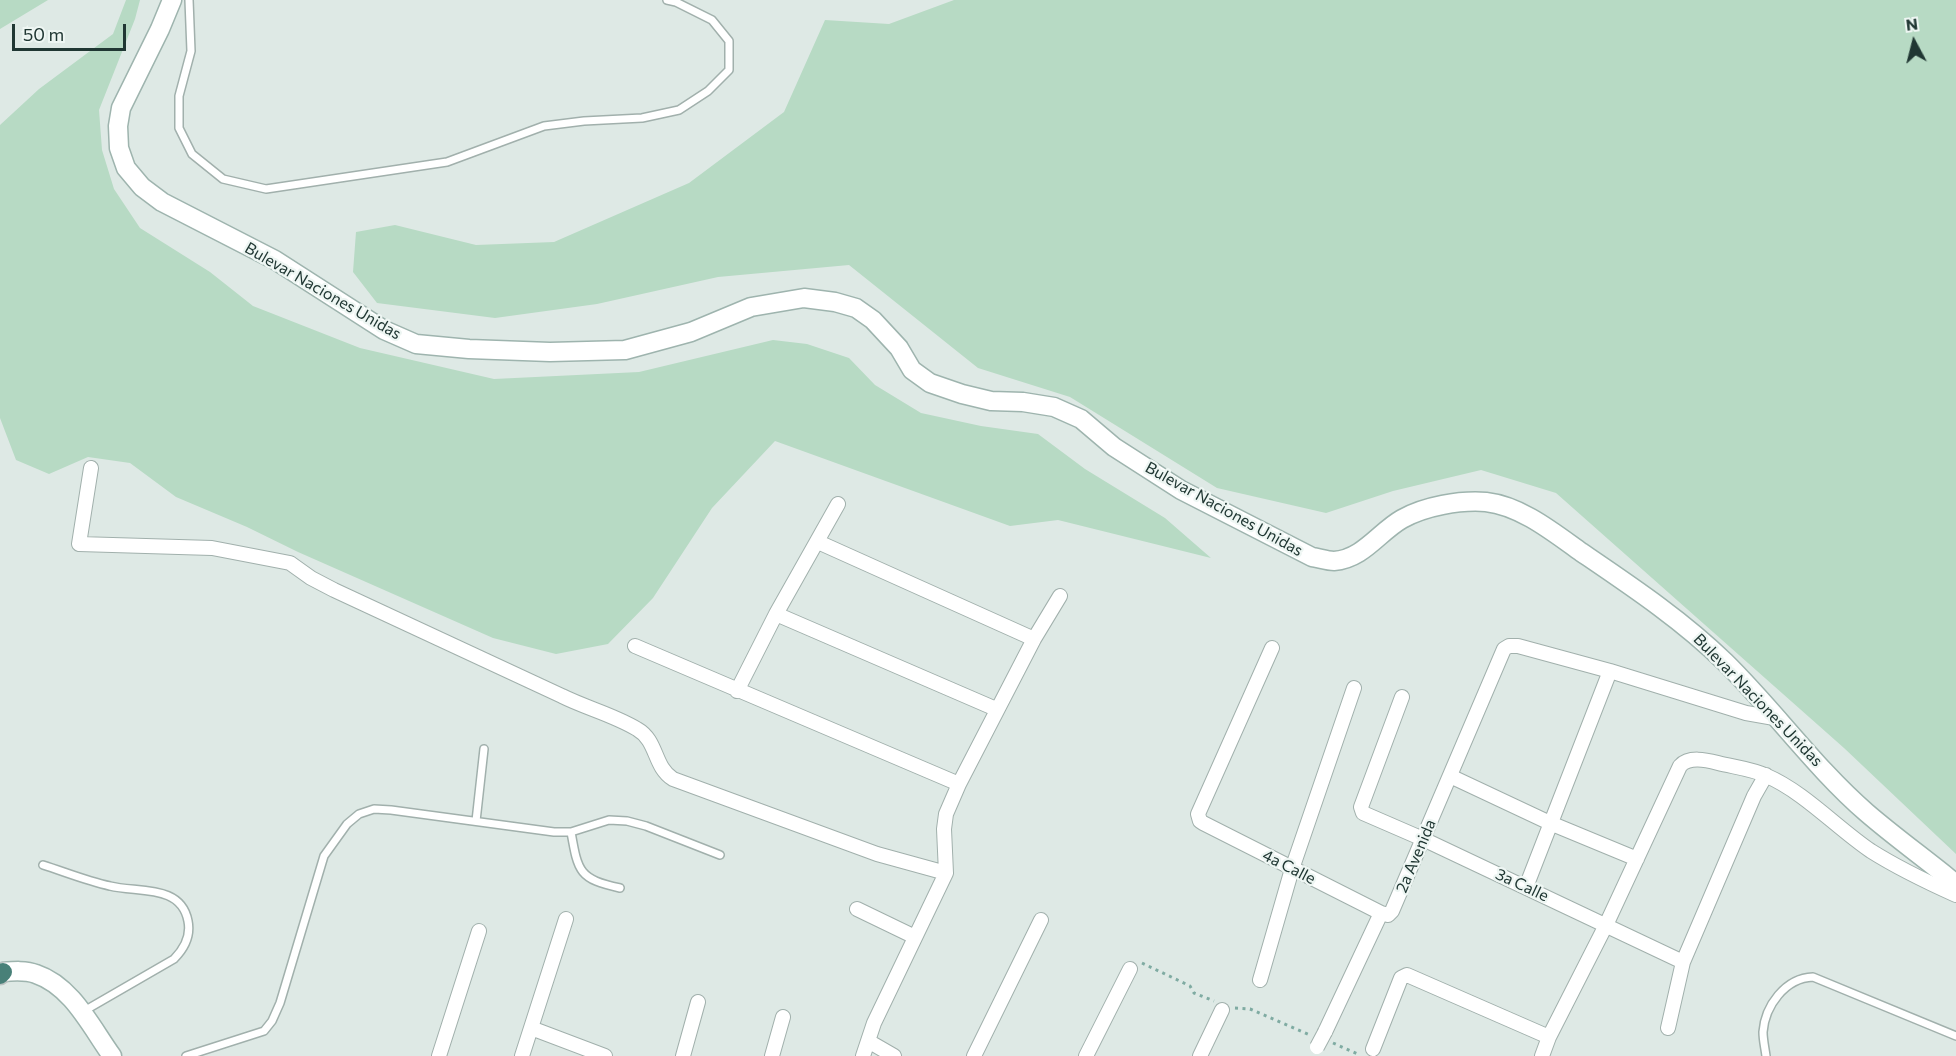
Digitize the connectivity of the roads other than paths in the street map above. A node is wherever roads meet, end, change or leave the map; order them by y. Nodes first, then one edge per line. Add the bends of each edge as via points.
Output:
1 (172, 0) edge
2 (189, 0) edge
3 (668, 0) edge
4 (91, 468) dead end
5 (838, 504) dead end
6 (818, 542) junction
7 (1060, 596) dead end
8 (776, 614) junction
9 (1034, 639) junction
10 (634, 646) dead end
11 (1272, 648) dead end
12 (1610, 671) junction
13 (1354, 688) dead end
14 (737, 691) junction
15 (1402, 697) dead end
16 (996, 709) junction
17 (1780, 719) junction
18 (484, 749) dead end
19 (1766, 775) junction
20 (1450, 776) junction
21 (959, 784) junction
22 (476, 821) junction
23 (1550, 823) junction
24 (571, 832) junction
25 (1423, 839) junction
26 (720, 855) dead end
27 (1637, 859) junction
28 (43, 865) dead end
29 (1292, 869) junction
30 (946, 873) junction
31 (1956, 884) edge
32 (1526, 887) junction
33 (620, 888) dead end
34 (1956, 895) edge
35 (856, 909) dead end
36 (1381, 913) junction
37 (566, 919) dead end
38 (1041, 920) dead end
39 (1606, 926) junction
40 (479, 931) dead end
41 (915, 938) junction
42 (1683, 962) junction
43 (1135, 966) road end
44 (1, 972) edge
45 (1260, 980) dead end
46 (698, 1002) dead end
47 (1226, 1007) road end
48 (81, 1013) junction
49 (783, 1017) dead end
50 (531, 1028) junction
51 (1668, 1028) dead end
52 (1956, 1036) edge
53 (1549, 1037) junction
54 (867, 1041) junction
55 (1319, 1044) edge
56 (1367, 1053) edge
57 (112, 1056) edge
58 (186, 1056) edge
59 (439, 1056) edge
60 (522, 1056) edge
61 (605, 1056) edge
62 (683, 1056) edge
63 (772, 1056) edge
64 (863, 1056) edge
65 (894, 1056) edge
66 (974, 1056) edge
67 (1086, 1056) edge
68 (1200, 1056) edge
69 (1542, 1056) edge
70 (1766, 1056) edge

1 - 17 main road, Bulevar Naciones Unidas via 121,108 119,148 126,168 162,202 275,260 384,330 416,344 469,349 625,350 691,332 751,307 804,298 836,302 873,320 899,348 912,370 930,383 991,401 1054,407 1081,419 1114,447 1181,490 1312,557 1334,561 1351,557 1404,517 1428,509 1487,502 1523,513 1695,634
2 - 3 lane via 191,51 179,96 180,128 192,154 223,179 266,189 447,162 544,126 642,118 679,110 708,91 729,70 729,41 712,20
4 - 30 street via 79,544 212,548 290,563 334,590 636,728 646,735 661,769 673,779 877,854
5 - 6 street
6 - 8 street
6 - 9 street
7 - 9 street
8 - 14 street
8 - 16 street
9 - 16 street
10 - 14 street
11 - 29 street, 4a Calle via 1198,818
12 - 17 street via 1746,713
12 - 20 street, 2a Avenida via 1518,645 1509,646 1501,653
12 - 23 street
13 - 29 street
14 - 21 street
15 - 25 street, 3a Calle via 1361,809
16 - 21 street
17 - 31 main road, Bulevar Naciones Unidas via 1867,813
18 - 22 lane
19 - 27 street via 1712,762 1685,761
19 - 34 street via 1873,852
19 - 42 street
20 - 23 street
20 - 25 street, 2a Avenida
21 - 30 street via 946,814
22 - 24 lane
22 - 58 lane via 374,809 359,814 324,856 272,1021 264,1031
23 - 27 street
23 - 32 street
24 - 26 lane via 609,820 627,821
24 - 33 lane via 585,876
25 - 32 street, 3a Calle
25 - 36 street, 2a Avenida via 1392,911 1388,915
27 - 39 street
28 - 48 lane via 110,886 161,892 175,898 186,911 189,925 183,951
29 - 36 street, 4a Calle
29 - 45 street
30 - 41 street
32 - 39 street, 3a Calle
35 - 41 street
36 - 55 street, 2a Avenida
37 - 50 street
38 - 66 street
39 - 42 street, 3a Calle
39 - 53 street
40 - 59 street
41 - 54 street
42 - 51 street
43 - 67 street
44 - 48 main road via 35,973 51,981 66,992
46 - 62 street
47 - 68 street
48 - 57 main road
49 - 63 street
50 - 60 street
50 - 61 street
52 - 70 lane via 1805,977 1779,994 1768,1012 1763,1035
53 - 56 street via 1407,975 1401,978
53 - 69 street
54 - 64 street
54 - 65 street

